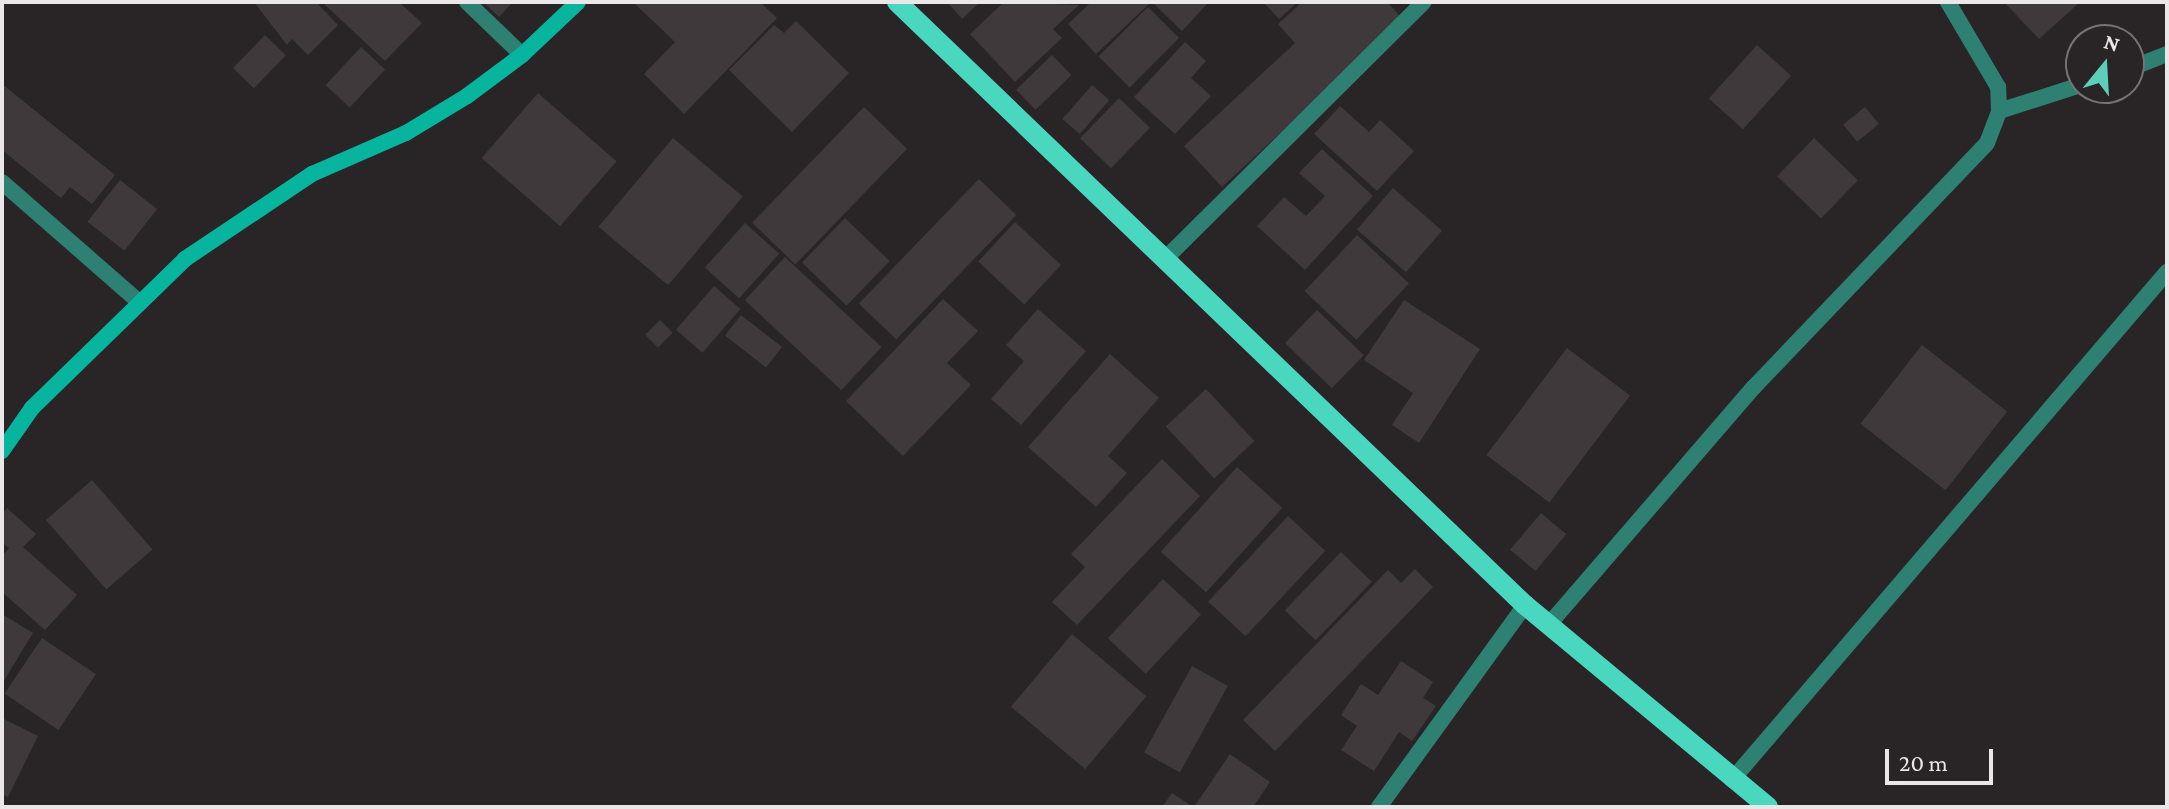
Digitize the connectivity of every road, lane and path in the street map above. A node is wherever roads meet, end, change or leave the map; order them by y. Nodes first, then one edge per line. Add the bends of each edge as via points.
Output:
1 (467, 2) edge
2 (578, 2) edge
3 (897, 2) edge
4 (1424, 2) edge
5 (1948, 2) edge
6 (2167, 54) edge
7 (522, 55) junction
8 (2145, 63) edge
9 (2065, 90) edge
10 (1999, 111) junction
11 (2, 182) edge
12 (1164, 260) junction
13 (2167, 272) edge
14 (139, 302) junction
15 (2, 451) edge
16 (1525, 605) junction
17 (1551, 622) junction
18 (1732, 780) junction
19 (1379, 807) edge
20 (1768, 807) edge

1 - 7 street
2 - 7 street
3 - 12 main road
4 - 12 street
5 - 10 street via 1998,87
6 - 8 street
7 - 14 street via 406,133 312,174 244,215
9 - 10 street
10 - 17 street via 1987,143 1754,387
11 - 14 street
12 - 16 main road
13 - 18 street
14 - 15 street via 32,408
16 - 17 main road
16 - 19 street
17 - 18 main road
18 - 20 main road

